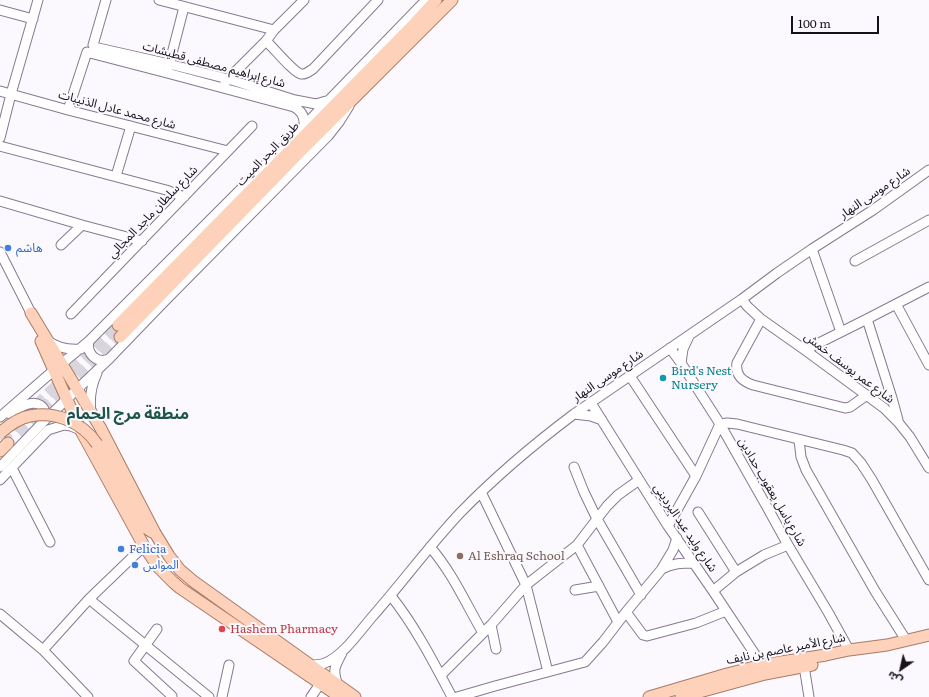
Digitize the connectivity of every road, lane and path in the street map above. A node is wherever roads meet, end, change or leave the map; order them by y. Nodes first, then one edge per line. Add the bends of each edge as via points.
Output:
1 (38, 0) edge
2 (100, 0) edge
3 (106, 0) edge
4 (159, 0) edge
5 (304, 0) edge
6 (378, 0) edge
7 (426, 0) edge
8 (436, 0) edge
9 (452, 0) edge
10 (184, 7) junction
11 (0, 10) edge
12 (33, 18) junction
13 (274, 30) junction
14 (266, 41) junction
15 (91, 48) junction
16 (168, 68) junction
17 (228, 79) junction
18 (222, 88) junction
19 (0, 91) edge
20 (11, 94) junction
21 (353, 100) junction
22 (327, 101) junction
23 (68, 110) junction
24 (131, 126) junction
25 (252, 126) dead end
26 (304, 126) junction
27 (0, 138) edge
28 (0, 146) edge
29 (228, 151) junction
30 (929, 170) edge
31 (116, 176) junction
32 (184, 197) junction
33 (0, 202) edge
34 (929, 220) edge
35 (82, 225) junction
36 (142, 241) junction
37 (60, 245) dead end
38 (812, 249) junction
39 (0, 252) edge
40 (855, 261) dead end
41 (929, 287) edge
42 (742, 299) junction
43 (896, 304) junction
44 (31, 313) junction
45 (72, 314) dead end
46 (761, 319) junction
47 (867, 319) junction
48 (118, 325) tunnel mouth
49 (841, 332) junction
50 (690, 335) junction
51 (120, 337) tunnel mouth
52 (47, 339) junction
53 (89, 342) junction
54 (670, 348) junction
55 (82, 349) junction
56 (805, 350) junction
57 (48, 356) junction
58 (110, 358) junction
59 (655, 359) junction
60 (102, 365) junction
61 (681, 365) junction
62 (929, 365) edge
63 (58, 368) junction
64 (630, 376) junction
65 (37, 385) junction
66 (77, 389) junction
67 (606, 392) junction
68 (867, 395) junction
69 (66, 399) junction
70 (591, 403) junction
71 (91, 412) junction
72 (574, 414) junction
73 (0, 417) edge
74 (45, 420) junction
75 (602, 420) junction
76 (0, 422) edge
77 (898, 422) junction
78 (720, 424) junction
79 (80, 429) junction
80 (800, 440) junction
81 (2, 442) edge
82 (0, 467) edge
83 (574, 467) dead end
84 (12, 468) junction
85 (929, 468) edge
86 (696, 476) junction
87 (0, 480) edge
88 (639, 480) junction
89 (481, 492) junction
90 (698, 512) dead end
91 (597, 519) junction
92 (668, 526) junction
93 (155, 533) junction
94 (677, 538) junction
95 (50, 542) dead end
96 (577, 545) junction
97 (788, 545) junction
98 (144, 546) junction
99 (430, 547) junction
100 (694, 563) junction
101 (661, 570) junction
102 (736, 572) junction
103 (929, 580) edge
104 (526, 585) junction
105 (599, 586) junction
106 (575, 590) dead end
107 (714, 591) junction
108 (391, 596) junction
109 (641, 596) junction
110 (89, 599) junction
111 (726, 611) junction
112 (626, 612) junction
113 (0, 614) edge
114 (618, 622) junction
115 (491, 625) junction
116 (157, 628) dead end
117 (483, 633) junction
118 (929, 635) edge
119 (906, 640) junction
120 (929, 641) edge
121 (145, 646) junction
122 (496, 649) dead end
123 (43, 650) junction
124 (344, 650) junction
125 (849, 650) junction
126 (229, 665) dead end
127 (310, 665) junction
128 (762, 665) junction
129 (804, 666) junction
130 (548, 672) junction
131 (441, 675) junction
132 (320, 684) junction
133 (338, 684) junction
134 (172, 696) dead end
135 (88, 697) edge
136 (209, 697) edge
137 (222, 697) edge
138 (311, 697) edge
139 (340, 697) edge
140 (355, 697) edge
141 (452, 697) edge
142 (457, 697) edge
143 (650, 697) edge
144 (681, 697) edge
145 (810, 697) edge

1 - 12 street
2 - 15 street
3 - 15 street
4 - 10 street
5 - 13 street
6 - 14 street via 313,69 305,74 300,74
7 - 22 street, طريق البحر الميت
8 - 48 main road, طريق البحر الميت
9 - 21 main road
10 - 13 street
10 - 16 street
11 - 12 street
12 - 20 street
13 - 14 street
14 - 17 street
15 - 16 street, شارع إبراهيم مصطفى قطيشات
15 - 23 street
16 - 17 street, شارع إبراهيم مصطفى قطيشات
16 - 18 street, شارع إبراهيم مصطفى قطيشات
17 - 18 street
17 - 22 street, شارع إبراهيم مصطفى قطيشات via 310,104
18 - 26 street, شارع إبراهيم مصطفى قطيشات via 294,107 303,114
19 - 20 street, شارع محمد عادل الذنيبات
20 - 23 street, شارع محمد عادل الذنيبات
20 - 27 street
21 - 51 main road
21 - 58 street via 328,136
22 - 26 street, طريق البحر الميت
23 - 24 street, شارع محمد عادل الذنيبات
24 - 29 street, شارع محمد عادل الذنيبات
24 - 31 street
25 - 29 street, شارع سلطان ماجد المجالي
26 - 53 street, طريق البحر الميت
28 - 31 street
29 - 32 street, شارع سلطان ماجد المجالي
30 - 38 street, شارع موسى النهار
31 - 32 street
32 - 36 street, شارع سلطان ماجد المجالي
33 - 35 street
34 - 40 street
35 - 36 street
35 - 37 street
36 - 45 street, شارع سلطان ماجد المجالي
38 - 42 street, شارع موسى النهار
38 - 49 street
39 - 44 street
41 - 43 street
42 - 46 street, شارع عمر يوسف خمش
42 - 50 street, شارع موسى النهار
43 - 47 street
43 - 62 street
44 - 52 main road
44 - 57 main road via 34,327
46 - 56 street, شارع عمر يوسف خمش
46 - 68 street via 737,363 738,375 744,381 847,408
47 - 49 street
47 - 77 street
49 - 56 street
50 - 54 street, شارع موسى النهار
50 - 61 street
52 - 55 street via 63,348
52 - 63 main road
53 - 55 street, طريق البحر الميت
53 - 58 street via 88,348 94,358 103,361
54 - 59 street, شارع موسى النهار
54 - 61 street, شارع باسل يعقوب حدادين
55 - 63 street, طريق البحر الميت
56 - 68 street, شارع عمر يوسف خمش
57 - 63 main road
57 - 65 street
58 - 60 street
59 - 61 street via 668,358
59 - 64 street, شارع موسى النهار
60 - 66 street
60 - 71 street via 92,387
61 - 78 street, شارع باسل يعقوب حدادين
63 - 65 street, طريق البحر الميت
63 - 66 main road
63 - 69 main road
64 - 67 street, شارع موسى النهار
64 - 86 street
65 - 73 street, طريق البحر الميت
66 - 69 street
66 - 71 main road
67 - 70 street, شارع موسى النهار
67 - 75 street via 601,407
68 - 77 street, شارع عمر يوسف خمش
69 - 74 street
69 - 79 main road
70 - 72 street, شارع موسى النهار
70 - 75 street, شارع وليد عيد البرديني
71 - 93 main road
72 - 75 street
72 - 89 street, شارع موسى النهار via 549,432
74 - 76 street via 42,406 30,403
74 - 82 street
75 - 88 street, شارع وليد عيد البرديني
77 - 85 street, شارع عمر يوسف خمش
78 - 80 street via 737,424
78 - 86 street
78 - 97 street, شارع باسل يعقوب حدادين
79 - 84 street via 64,426 48,430
79 - 98 main road
80 - 103 street via 843,450 857,458
80 - 119 street via 801,457 806,470
81 - 93 main road, bridge via 9,425 30,416 53,416 79,426 97,444 143,526
83 - 91 street
84 - 87 street
84 - 95 street
86 - 92 street
88 - 91 street via 618,495
88 - 92 street, شارع وليد عيد البرديني
89 - 99 street, شارع موسى النهار
89 - 104 street
90 - 102 street
91 - 96 street
91 - 109 street
92 - 94 street, شارع وليد عيد البرديني
93 - 127 main road via 180,570
94 - 100 street, شارع وليد عيد البرديني
94 - 101 street
96 - 104 street
96 - 105 street
97 - 102 street via 764,555
97 - 125 street, شارع باسل يعقوب حدادين
98 - 110 street
98 - 132 main road via 172,582
99 - 108 street, شارع موسى النهار
99 - 117 street via 449,574
100 - 101 street via 674,564
100 - 107 street, شارع وليد عيد البرديني
101 - 109 street
102 - 107 street
104 - 115 street
104 - 130 street
105 - 106 street
105 - 114 street
107 - 111 street, شارع وليد عيد البرديني
108 - 124 street, شارع موسى النهار
108 - 131 street via 406,615
109 - 112 street
110 - 121 street
110 - 123 street
111 - 112 street via 696,623 647,636 643,635
111 - 128 street, شارع وليد عيد البرديني
112 - 114 street
113 - 123 street
114 - 130 street via 585,662
115 - 117 street
115 - 122 street
116 - 121 street
117 - 131 street
118 - 119 main road, شارع الأمير عاصم بن نايف
119 - 125 main road, شارع الأمير عاصم بن نايف
120 - 129 main road, شارع الأمير عاصم بن نايف
121 - 134 street via 134,661
121 - 136 street
123 - 135 street
124 - 127 street, شارع موسى النهار via 325,663
124 - 133 street, شارع موسى النهار via 334,670
125 - 128 main road, شارع الأمير عاصم بن نايف
126 - 137 street
127 - 133 main road
128 - 143 main road, شارع الأمير عاصم بن نايف
129 - 144 main road, شارع الأمير عاصم بن نايف
129 - 145 street
130 - 142 street
131 - 141 street
132 - 138 street
132 - 139 main road
133 - 140 main road

